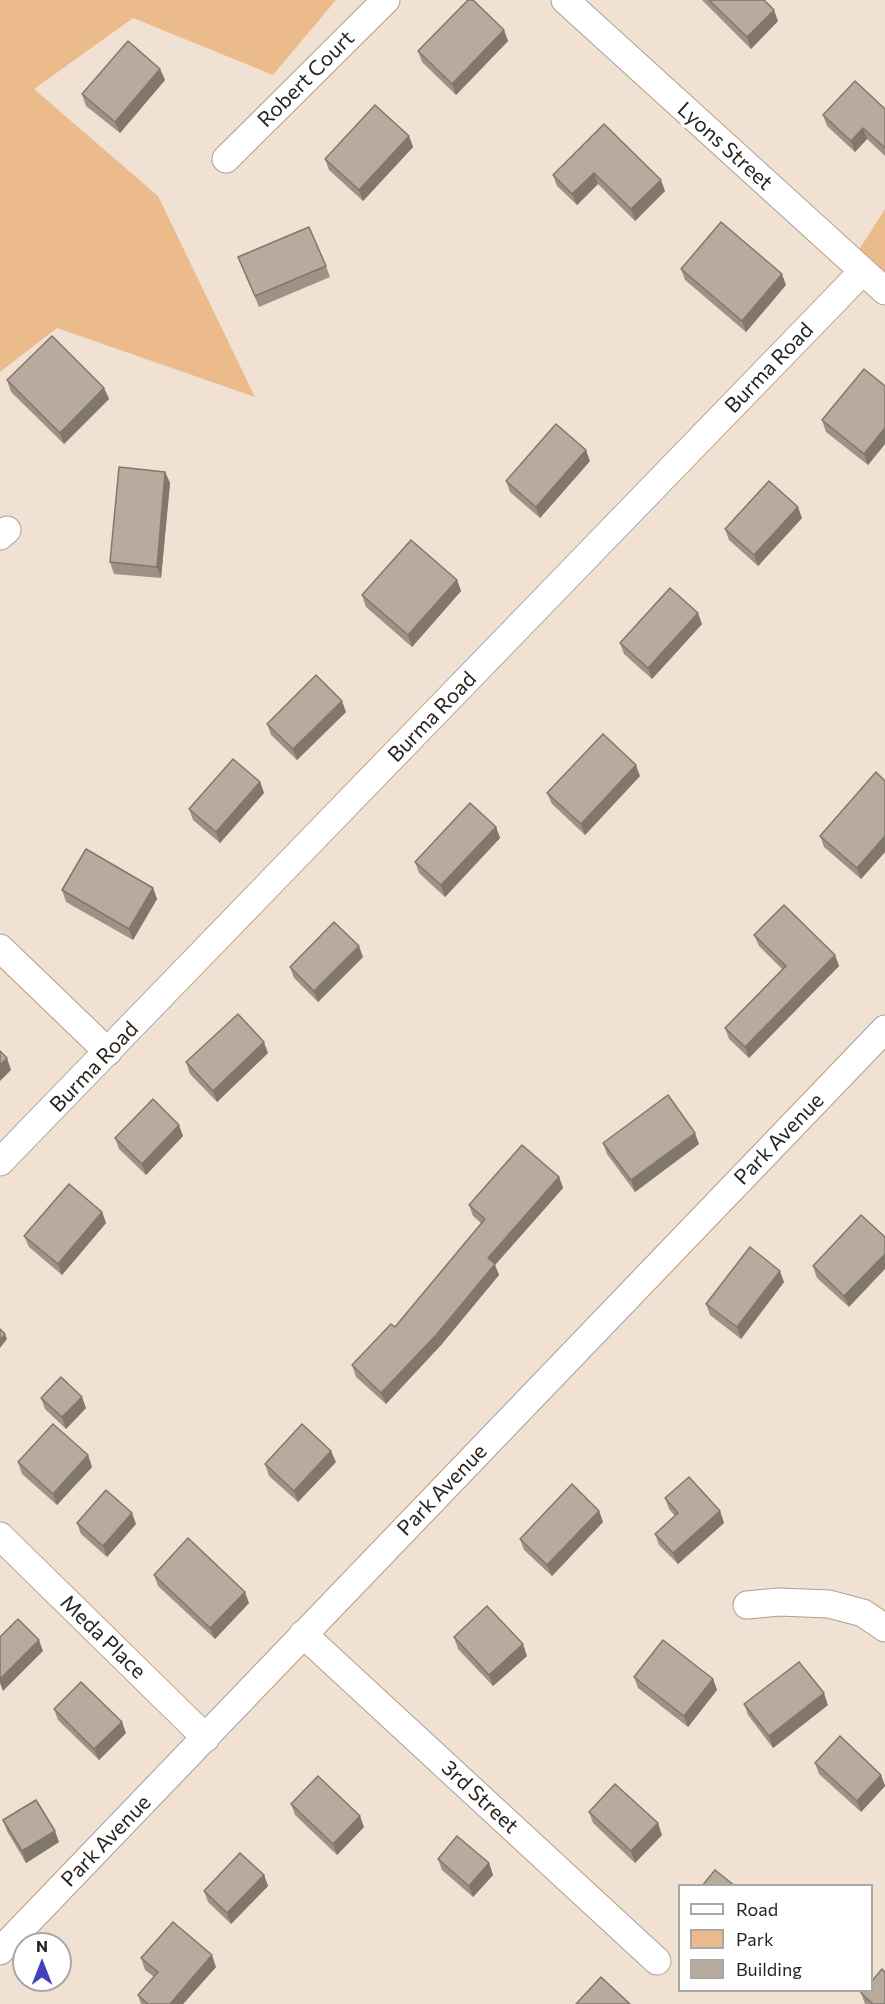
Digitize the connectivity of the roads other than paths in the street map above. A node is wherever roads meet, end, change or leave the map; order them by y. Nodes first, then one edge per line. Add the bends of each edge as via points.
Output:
1 (386, 0) edge
2 (565, 0) edge
3 (226, 159) dead end
4 (863, 271) junction
5 (885, 291) edge
6 (0, 948) edge
7 (885, 1029) edge
8 (108, 1052) junction
9 (0, 1162) edge
10 (0, 1536) edge
11 (747, 1605) dead end
12 (885, 1628) edge
13 (303, 1634) junction
14 (206, 1738) junction
15 (0, 1950) edge
16 (657, 1961) dead end

1 - 3 street, Robert Court
2 - 4 street, Lyons Street
4 - 5 street, Lyons Street
4 - 8 street, Burma Road
6 - 8 street
7 - 13 street, Park Avenue
8 - 9 street, Burma Road
10 - 14 street, Meda Place
11 - 12 street via 830,1604 863,1613
13 - 14 street, Park Avenue
13 - 16 street, 3rd Street
14 - 15 street, Park Avenue

